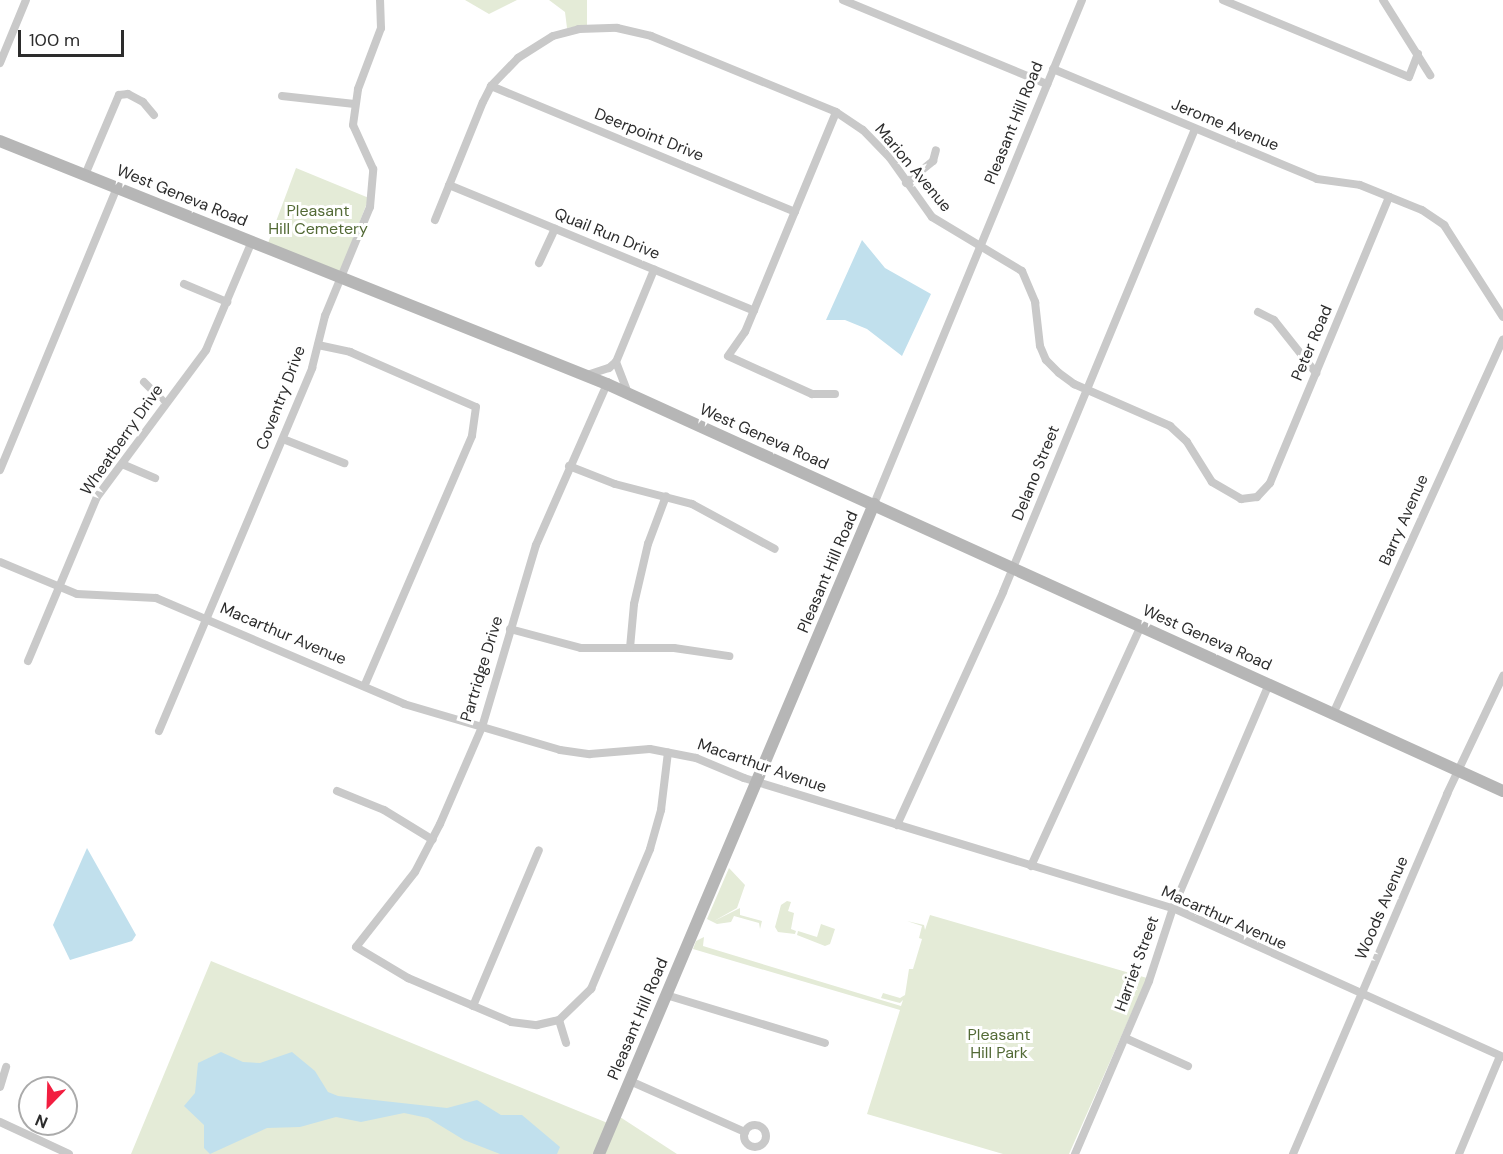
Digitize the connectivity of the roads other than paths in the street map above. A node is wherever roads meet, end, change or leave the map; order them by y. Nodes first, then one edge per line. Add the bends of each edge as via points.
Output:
1 (26, 0) edge
2 (380, 0) edge
3 (843, 0) edge
4 (1083, 0) edge
5 (1223, 0) edge
6 (1383, 0) edge
7 (1418, 54) junction
8 (0, 63) edge
9 (1053, 69) junction
10 (1430, 75) dead end
11 (1047, 84) junction
12 (491, 86) junction
13 (282, 96) dead end
14 (355, 104) junction
15 (836, 112) junction
16 (154, 115) dead end
17 (1195, 129) junction
18 (0, 141) edge
19 (936, 150) dead end
20 (85, 175) junction
21 (906, 183) junction
22 (449, 185) junction
23 (117, 188) junction
24 (1389, 197) junction
25 (795, 212) junction
26 (435, 220) dead end
27 (555, 229) junction
28 (252, 241) junction
29 (981, 245) junction
30 (539, 263) dead end
31 (654, 270) junction
32 (340, 276) junction
33 (184, 284) dead end
34 (226, 302) junction
35 (754, 311) junction
36 (1258, 312) dead end
37 (1503, 317) edge
38 (1503, 340) edge
39 (318, 345) junction
40 (616, 362) junction
41 (1316, 374) junction
42 (587, 375) junction
43 (144, 382) dead end
44 (606, 384) junction
45 (1086, 390) junction
46 (628, 393) junction
47 (836, 394) dead end
48 (165, 403) junction
49 (283, 439) junction
50 (344, 463) dead end
51 (122, 464) junction
52 (569, 466) junction
53 (0, 470) edge
54 (155, 478) dead end
55 (666, 496) junction
56 (1257, 497) joint
57 (874, 504) junction
58 (775, 549) dead end
59 (0, 562) edge
60 (1013, 568) junction
61 (59, 587) junction
62 (207, 619) junction
63 (1141, 626) junction
64 (510, 629) junction
65 (630, 648) junction
66 (729, 656) dead end
67 (28, 661) dead end
68 (1503, 676) edge
69 (1269, 684) junction
70 (365, 686) junction
71 (1333, 714) junction
72 (482, 727) junction
73 (159, 731) dead end
74 (668, 752) junction
75 (1459, 771) junction
76 (757, 782) junction
77 (337, 791) dead end
78 (1503, 791) edge
79 (897, 825) junction
80 (433, 840) junction
81 (539, 850) dead end
82 (1032, 866) junction
83 (1173, 908) junction
84 (666, 995) junction
85 (1361, 996) junction
86 (473, 1006) junction
87 (559, 1020) junction
88 (1125, 1038) junction
89 (825, 1042) dead end
90 (566, 1043) dead end
91 (1502, 1056) edge
92 (1188, 1066) dead end
93 (6, 1067) dead end
94 (630, 1081) junction
95 (0, 1087) edge
96 (0, 1122) edge
97 (745, 1132) dead end
98 (69, 1154) edge
99 (599, 1154) edge
100 (1075, 1154) edge
101 (1293, 1154) edge
102 (1459, 1154) edge

1 - 8 street
2 - 14 street, Coventry Drive via 380,34
3 - 11 street
4 - 9 street, Pleasant Hill Road
5 - 7 street via 1409,76
6 - 7 street
7 - 10 street
9 - 11 street, Pleasant Hill Road
9 - 17 street, Jerome Avenue
11 - 29 street, Pleasant Hill Road
12 - 15 street, Marion Avenue via 518,58 553,36 590,28 616,28 651,36
12 - 22 street, Marion Avenue
12 - 25 street, Deerpoint Drive
13 - 14 street
14 - 32 street, Coventry Drive via 353,125 373,169 373,190 370,207
15 - 21 street, Marion Avenue via 878,144
15 - 25 street
16 - 20 street via 143,102 128,94 119,95
17 - 24 street, Jerome Avenue via 1317,179 1360,184
17 - 45 street, Delano Street
18 - 20 main road, West Geneva Road
19 - 21 street via 933,161
20 - 23 main road, West Geneva Road
21 - 29 street, Marion Avenue via 938,222
22 - 26 street, Marion Avenue
22 - 27 street, Quail Run Drive
23 - 28 main road, West Geneva Road
23 - 53 street
24 - 37 street, Jerome Avenue via 1422,210 1444,225
24 - 41 street, Peter Road
25 - 35 street
27 - 30 street
27 - 31 street, Quail Run Drive
28 - 32 main road, West Geneva Road
28 - 34 street, Wheatberry Drive
29 - 45 street, Marion Avenue via 1022,271 1035,302 1046,360
29 - 57 street, Pleasant Hill Road
31 - 35 street, Quail Run Drive
31 - 40 street
32 - 39 street, Coventry Drive
32 - 42 main road, West Geneva Road
33 - 34 street
34 - 48 street, Wheatberry Drive via 206,350
35 - 47 street via 728,356 812,394
36 - 41 street via 1274,320
38 - 71 street, Barry Avenue
39 - 49 street, Coventry Drive
39 - 70 street via 350,352 476,407 472,436
40 - 42 street
40 - 46 street
41 - 56 street, Peter Road via 1270,483
42 - 44 main road, West Geneva Road
43 - 48 street
44 - 46 main road, West Geneva Road
44 - 52 street, Partridge Drive
45 - 56 street, Marion Avenue via 1170,426 1187,442 1217,486 1235,498
45 - 60 street, Delano Street
46 - 57 main road, West Geneva Road
48 - 51 street, Wheatberry Drive
49 - 50 street
49 - 62 street, Coventry Drive
51 - 54 street
51 - 61 street, Wheatberry Drive via 95,502
52 - 55 street via 615,484
52 - 64 street, Partridge Drive via 536,545
55 - 58 street via 710,512
55 - 65 street via 648,544 634,604
57 - 60 main road, West Geneva Road
57 - 76 main road, Pleasant Hill Road
59 - 61 street, Macarthur Avenue
60 - 63 main road, West Geneva Road
60 - 79 street, Delano Street
61 - 62 street, Macarthur Avenue via 87,596 146,595
61 - 67 street, Wheatberry Drive
62 - 70 street, Macarthur Avenue
62 - 73 street, Coventry Drive
63 - 69 main road, West Geneva Road
63 - 82 street
64 - 65 street via 581,648
64 - 72 street, Partridge Drive
65 - 66 street via 674,648
68 - 75 street, Woods Avenue
69 - 71 main road, West Geneva Road
69 - 83 street, Harriet Street
70 - 72 street, Macarthur Avenue via 404,704
71 - 75 main road, West Geneva Road
72 - 74 street, Macarthur Avenue via 569,752
72 - 80 street, Partridge Drive
74 - 76 street, Macarthur Avenue via 696,758
74 - 87 street via 662,810 650,849 591,989
75 - 78 main road, West Geneva Road
75 - 85 street, Woods Avenue
76 - 79 street, Macarthur Avenue
76 - 84 main road, Pleasant Hill Road
77 - 80 street via 384,810
79 - 82 street, Macarthur Avenue
80 - 86 street, Partridge Drive via 400,894 356,947 391,970
81 - 86 street
82 - 83 street, Macarthur Avenue
83 - 85 street, Macarthur Avenue
83 - 88 street, Harriet Street
84 - 89 street
84 - 94 main road, Pleasant Hill Road
85 - 91 street, Macarthur Avenue
85 - 101 street, Woods Avenue
86 - 87 street via 524,1025
87 - 90 street
88 - 92 street
88 - 100 street, Harriet Street
91 - 102 street
93 - 95 street
94 - 97 street
94 - 99 main road, Pleasant Hill Road
96 - 98 street

